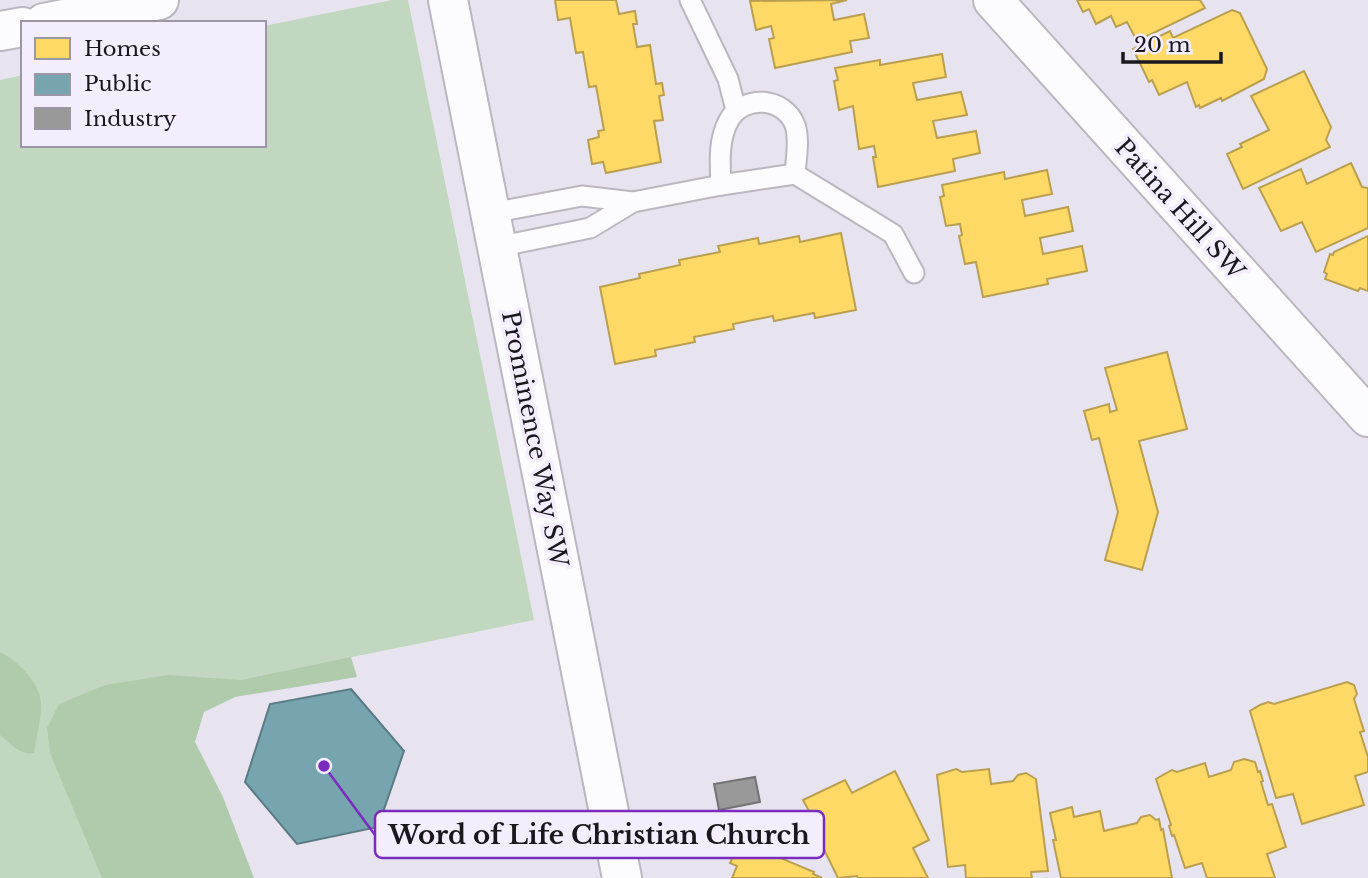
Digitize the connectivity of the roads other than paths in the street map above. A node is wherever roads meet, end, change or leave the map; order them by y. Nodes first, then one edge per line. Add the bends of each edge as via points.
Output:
1 (159, 0) edge
2 (448, 0) edge
3 (690, 0) edge
4 (993, 0) edge
5 (54, 21) edge
6 (21, 27) edge
7 (0, 31) edge
8 (736, 110) junction
9 (795, 174) junction
10 (721, 185) junction
11 (633, 202) junction
12 (494, 230) junction
13 (914, 273) dead end
14 (1368, 417) edge
15 (621, 878) edge

1 - 5 street
2 - 12 street, Prominence Way SW
3 - 8 lane via 728,79
4 - 14 street, Patina Hill SW
6 - 7 street
8 - 9 lane via 757,102 779,106 787,113 797,134
8 - 10 lane via 719,148
9 - 10 lane
9 - 13 lane via 893,234
10 - 11 lane
11 - 12 lane via 582,196
11 - 12 lane via 590,228
12 - 15 street, Prominence Way SW

